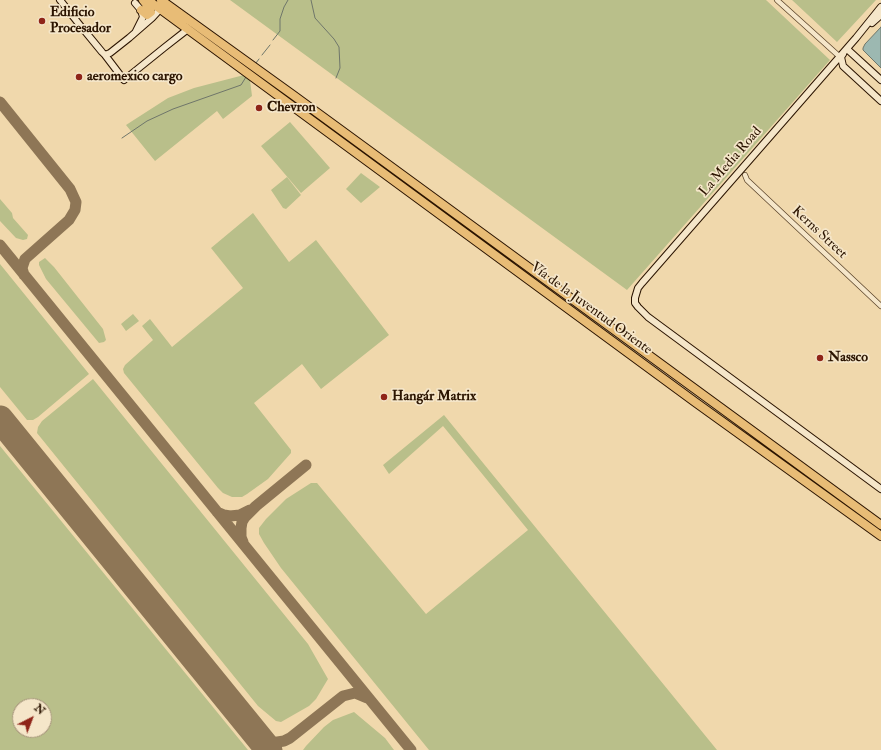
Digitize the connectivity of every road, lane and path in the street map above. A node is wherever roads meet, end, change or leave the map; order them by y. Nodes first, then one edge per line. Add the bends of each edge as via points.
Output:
1 (60, 0) edge
2 (65, 0) edge
3 (148, 0) edge
4 (777, 0) edge
5 (138, 3) edge
6 (162, 4) edge
7 (881, 7) edge
8 (881, 14) edge
9 (74, 19) junction
10 (188, 30) junction
11 (136, 32) junction
12 (856, 38) junction
13 (843, 52) junction
14 (105, 55) junction
15 (247, 67) junction
16 (881, 80) edge
17 (881, 101) edge
18 (745, 175) dead end
19 (881, 306) edge
20 (638, 307) junction
21 (881, 484) edge
22 (881, 489) edge
23 (881, 525) edge
24 (880, 535) edge

1 - 9 main road
2 - 9 main road via 73,12
3 - 6 highway
4 - 13 street
5 - 11 main road via 142,19
6 - 10 highway
6 - 11 main road
6 - 15 highway
7 - 12 main road, La Media Road
8 - 12 main road, La Media Road
9 - 14 main road
10 - 14 main road via 124,80
10 - 15 highway
11 - 14 main road
12 - 13 main road, La Media Road
13 - 16 main road
13 - 17 main road via 843,66
13 - 20 main road, La Media Road via 642,283 635,298
15 - 23 highway, Vía de la Juventud Oriente via 258,70 319,114
15 - 24 highway, Vía de la Juventud Oriente via 253,77
18 - 19 street, Kerns Street via 753,186
20 - 21 main road
20 - 22 main road via 648,317

